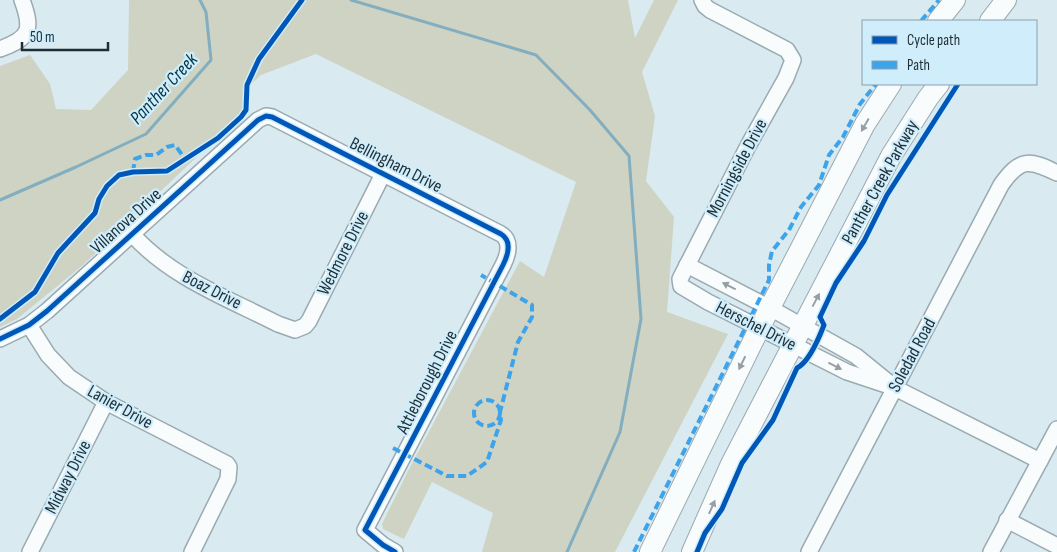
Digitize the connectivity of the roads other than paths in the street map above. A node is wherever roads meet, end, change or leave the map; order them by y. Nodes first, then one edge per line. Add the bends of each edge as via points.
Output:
1 (22, 0) edge
2 (702, 0) edge
3 (955, 0) edge
4 (1006, 0) edge
5 (939, 20) edge
6 (991, 20) edge
7 (0, 49) edge
8 (890, 85) edge
9 (938, 85) edge
10 (266, 116) joint
11 (1057, 173) edge
12 (383, 174) junction
13 (132, 234) junction
14 (508, 244) joint
15 (687, 265) junction
16 (680, 279) joint
17 (770, 308) junction
18 (29, 325) junction
19 (760, 327) junction
20 (802, 327) junction
21 (300, 328) joint
22 (0, 339) edge
23 (791, 345) junction
24 (895, 388) junction
25 (106, 402) junction
26 (1057, 429) edge
27 (1040, 461) junction
28 (1007, 520) junction
29 (1057, 546) edge
30 (30, 552) edge
31 (192, 552) edge
32 (395, 552) edge
33 (650, 552) edge
34 (692, 552) edge
35 (809, 552) edge
36 (991, 552) edge

1 - 7 street via 28,28 22,38
2 - 15 street, Morningside Drive via 710,10 784,48 792,58 790,70
3 - 5 main road
4 - 6 main road
8 -> 17 main road via 865,124
20 -> 9 main road, Panther Creek Parkway via 891,156
10 - 12 street, Bellingham Drive
10 - 13 street, Villanova Drive
11 - 24 street, Soledad Road via 1040,165 1022,164 1012,170 1001,185
12 - 14 street, Bellingham Drive via 501,234
12 - 21 street, Wedmore Drive via 313,312 305,326
13 - 18 street, Villanova Drive
13 - 21 street, Boaz Drive via 154,257 179,273 288,328
14 - 32 street, Attleborough Drive via 503,265 365,530
15 - 16 street, Morningside Drive
17 -> 15 street, Herschel Drive
16 - 19 street, Herschel Drive via 684,288
17 - 19 main road
17 - 20 street, Herschel Drive
18 - 22 street, Villanova Drive
18 - 25 street, Lanier Drive via 48,355 70,377
19 - 23 street, Herschel Drive
19 -> 33 main road
20 - 23 main road, Panther Creek Parkway
20 - 24 street, Herschel Drive via 856,356
23 -> 24 street, Herschel Drive via 847,372
34 -> 23 main road, Panther Creek Parkway via 731,464
24 - 27 street, Herschel Drive
24 - 35 street, Soledad Road
25 - 30 street, Midway Drive
25 - 31 street, Lanier Drive via 229,467 226,483
26 - 27 street
27 - 28 street
28 - 29 street
28 - 36 street

